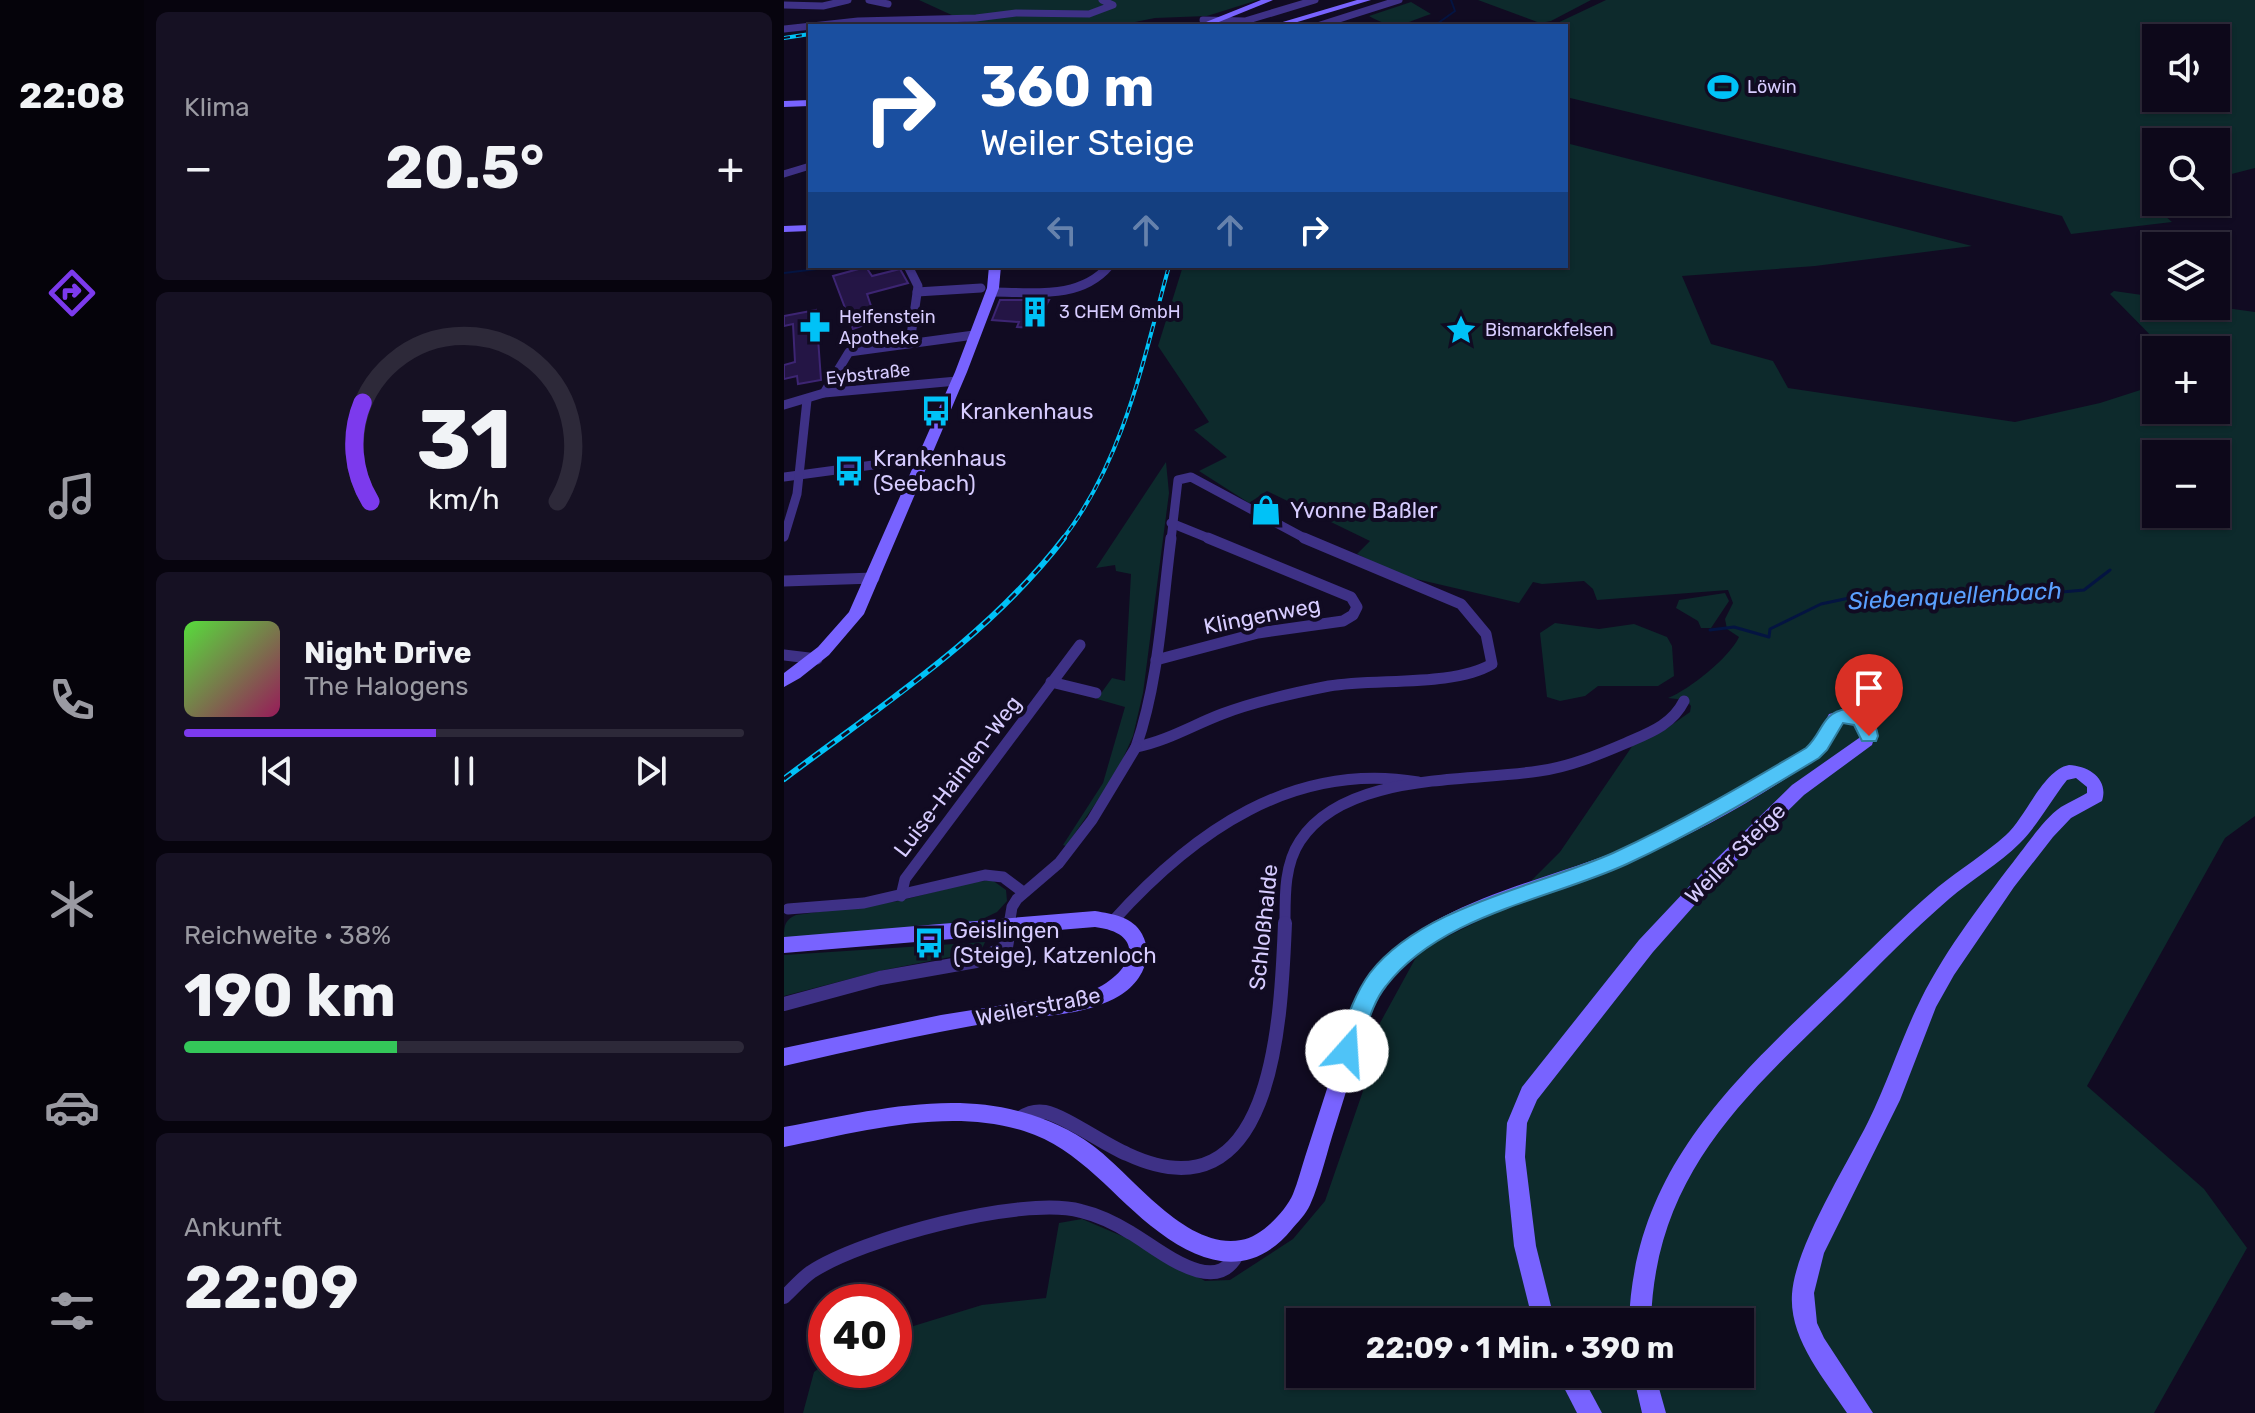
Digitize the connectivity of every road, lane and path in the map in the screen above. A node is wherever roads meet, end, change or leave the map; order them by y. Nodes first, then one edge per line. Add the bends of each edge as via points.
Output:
1 (848, 0) edge
2 (869, 0) edge
3 (1102, 0) edge
4 (1269, 0) edge
5 (1315, 0) edge
6 (1367, 0) edge
7 (1399, 0) edge
8 (836, 2) edge
9 (888, 4) dead end
10 (784, 5) edge
11 (1203, 23) edge
12 (830, 24) edge
13 (1281, 24) edge
14 (1323, 24) edge
15 (808, 26) edge
16 (784, 29) edge
17 (808, 103) edge
18 (784, 104) edge
19 (808, 167) edge
20 (784, 174) edge
21 (808, 228) edge
22 (784, 229) edge
23 (909, 268) edge
24 (994, 268) edge
25 (1107, 268) edge
26 (986, 290) junction
27 (917, 292) junction
28 (974, 335) junction
29 (910, 343) junction
30 (957, 381) junction
31 (824, 393) junction
32 (807, 400) junction
33 (784, 405) edge
34 (925, 458) junction
35 (799, 474) junction
36 (784, 477) edge
37 (1171, 523) junction
38 (785, 531) edge
39 (874, 578) junction
40 (784, 581) edge
41 (1080, 645) dead end
42 (784, 655) edge
43 (818, 659) junction
44 (1156, 660) junction
45 (784, 681) edge
46 (1051, 682) junction
47 (1096, 693) dead end
48 (1684, 701) dead end
49 (1136, 747) junction
50 (1424, 783) junction
51 (1023, 892) junction
52 (901, 896) junction
53 (788, 909) dead end
54 (1113, 921) junction
55 (1010, 927) junction
56 (784, 945) edge
57 (784, 1004) edge
58 (784, 1057) edge
59 (1017, 1120) junction
60 (784, 1137) edge
61 (1239, 1251) junction
62 (784, 1297) edge
63 (1540, 1308) edge
64 (1641, 1308) edge
65 (1576, 1388) edge
66 (1648, 1388) edge
67 (1590, 1413) edge
68 (1654, 1413) edge
69 (1861, 1413) edge

1 - 8 street
2 - 9 street
3 - 12 street via 1113,5 1089,14
4 - 11 street
5 - 11 street via 1236,21
6 - 13 street
7 - 14 street
8 - 10 street
15 - 16 street
17 - 18 street
19 - 20 street
21 - 22 street
23 - 27 street
24 - 26 street
25 - 26 street via 1095,283 1068,289
26 - 27 street
26 - 28 street
27 - 29 street
28 - 29 street
28 - 30 street
29 - 31 street via 849,352
30 - 31 street, Eybstraße
30 - 34 street
31 - 32 street, Eybstraße
32 - 33 street, Eybstraße
32 - 35 street
34 - 35 street
34 - 39 street
35 - 36 street
35 - 38 street
37 - 44 street
37 - 44 street, Klingenweg via 1351,597 1357,607 1343,621 1258,633
37 - 49 street via 1178,480 1191,477 1320,546 1461,604 1486,634 1492,664 1463,674 1367,681 1254,703
39 - 40 street
39 - 43 street via 841,637
41 - 46 street, Luise-Hainlen-Weg
42 - 43 street
43 - 45 street
44 - 49 street
46 - 47 street
46 - 52 street, Luise-Hainlen-Weg via 905,879
48 - 50 street, Schloßhalde via 1678,715 1649,733 1576,762
49 - 51 street via 1111,792 1059,863
50 - 54 street via 1350,780 1273,796 1227,820 1129,901
50 - 59 street, Schloßhalde via 1366,794 1325,813 1294,852 1272,1045 1255,1115 1240,1143 1213,1161 1175,1171 1147,1163 1047,1112 1029,1112
51 - 52 street, Luise-Hainlen-Weg via 1003,877 985,875
51 - 55 street via 1012,907
52 - 53 street, Luise-Hainlen-Weg
54 - 55 street
54 - 58 street, Weilerstraße via 1133,934 1139,954 1131,974 1110,992 1079,1003 982,1016
55 - 56 street
55 - 57 street via 1006,947 976,961 880,978
59 - 60 street via 964,1114 915,1117
59 - 61 street via 1087,1154 1167,1228 1192,1244 1216,1252
61 - 62 street via 1233,1263 1200,1272 1100,1216 1066,1207 1021,1210 969,1218 858,1250 812,1272
61 - 63 street, Weiler Steige via 1260,1245 1285,1227 1301,1202 1363,1005 1393,962 1473,914 1604,865 1697,822 1812,753 1835,718 1858,719 1869,729 1866,741 1798,790 1709,877 1633,961 1525,1101 1515,1131 1518,1195
64 - 69 street via 1645,1261 1658,1218 1676,1178 1713,1122 1789,1039 1928,907 2017,835 2058,776 2080,772 2095,785 2096,796 2065,813 2047,832 1947,969 1893,1093 1814,1250 1803,1293 1806,1324
65 - 67 street
66 - 68 street

